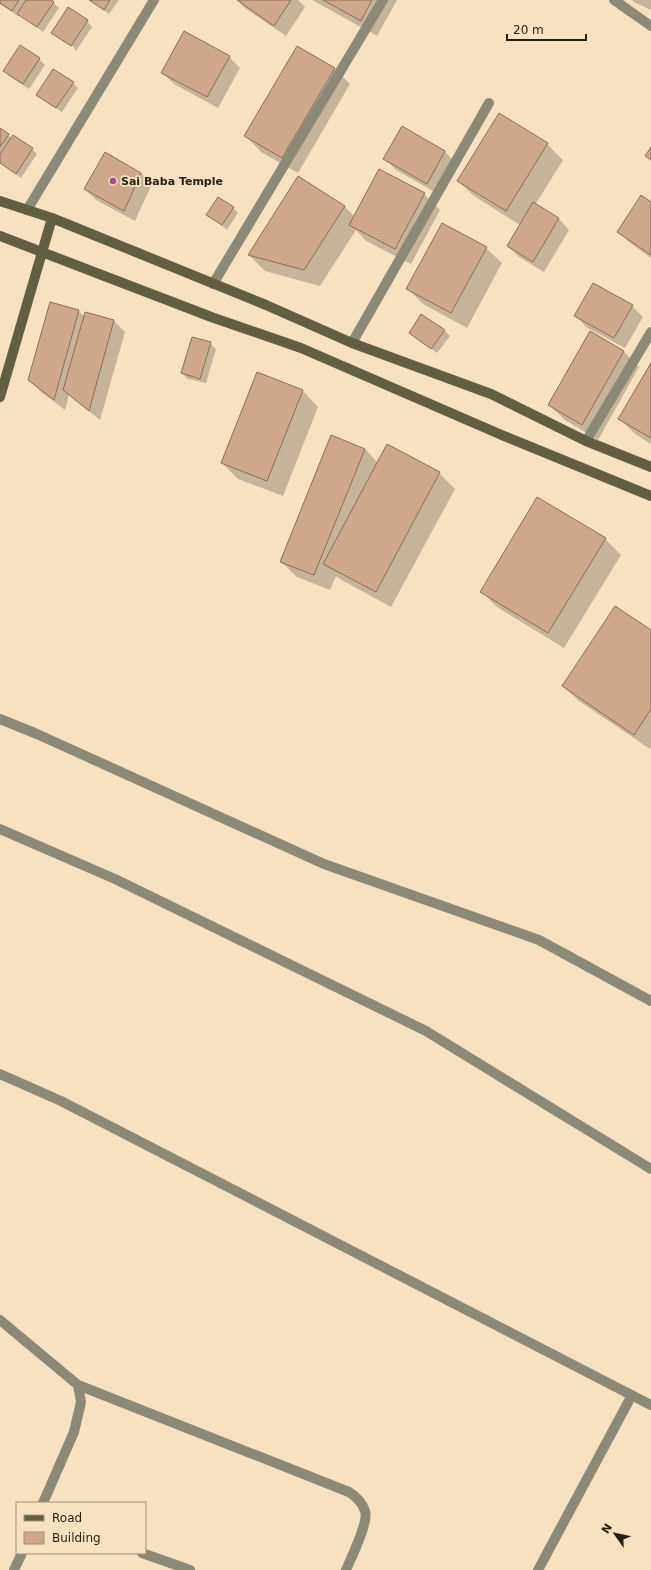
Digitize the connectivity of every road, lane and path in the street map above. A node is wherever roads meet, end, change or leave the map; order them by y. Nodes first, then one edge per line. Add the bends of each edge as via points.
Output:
1 (154, 0) edge
2 (383, 0) edge
3 (614, 0) edge
4 (650, 22) edge
5 (490, 103) dead end
6 (0, 201) edge
7 (27, 210) junction
8 (52, 218) junction
9 (0, 236) edge
10 (42, 251) junction
11 (213, 284) junction
12 (651, 332) edge
13 (352, 343) junction
14 (0, 397) edge
15 (586, 441) junction
16 (651, 467) edge
17 (651, 496) edge
18 (0, 719) edge
19 (0, 829) edge
20 (651, 1001) edge
21 (0, 1074) edge
22 (651, 1170) edge
23 (0, 1320) edge
24 (78, 1385) junction
25 (632, 1395) junction
26 (651, 1405) edge
27 (43, 1502) edge
28 (22, 1554) edge
29 (145, 1554) edge
30 (14, 1570) edge
31 (190, 1570) edge
32 (346, 1570) edge
33 (538, 1570) edge

1 - 7 street
2 - 11 street
3 - 4 street
5 - 13 street
6 - 7 main road
7 - 8 main road
8 - 10 main road
8 - 11 main road
9 - 10 main road
10 - 14 main road
10 - 17 main road via 207,315 301,348
11 - 13 main road
12 - 15 street
13 - 15 main road via 491,394
15 - 16 main road
18 - 20 street via 324,864 539,940
19 - 22 street via 115,879 426,1031
21 - 25 street via 68,1105
23 - 24 street
24 - 27 street via 81,1402 74,1432
24 - 32 street via 349,1492 359,1499 366,1512 365,1524
25 - 26 street
25 - 33 street
28 - 30 street
29 - 31 street

